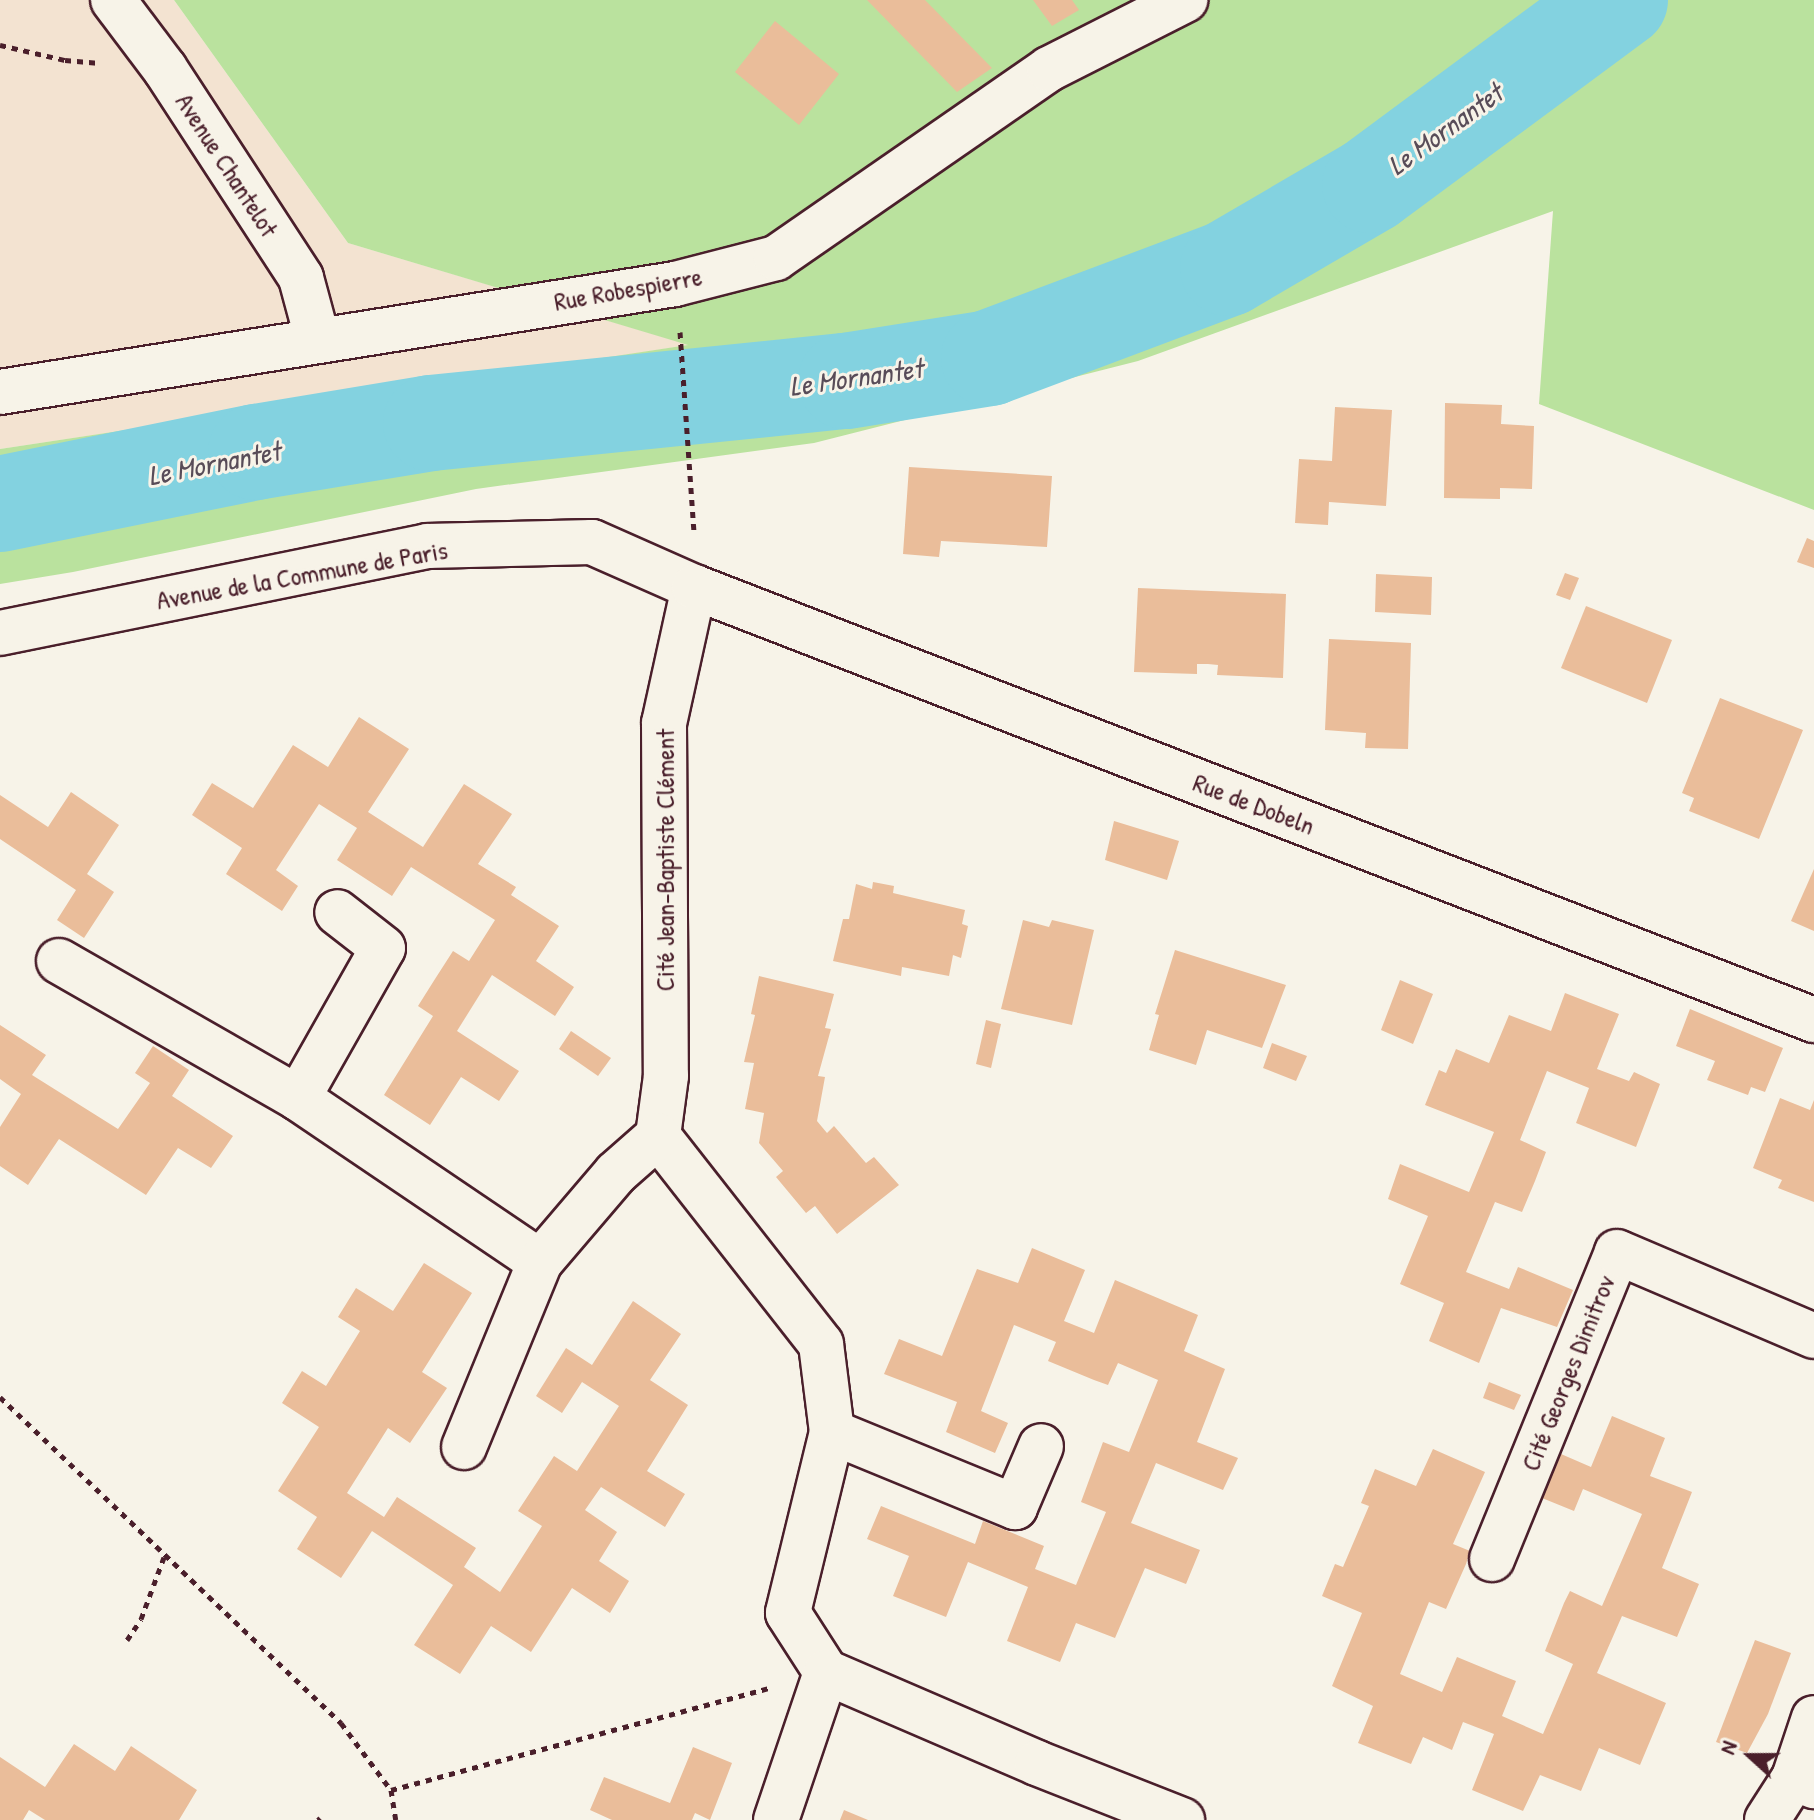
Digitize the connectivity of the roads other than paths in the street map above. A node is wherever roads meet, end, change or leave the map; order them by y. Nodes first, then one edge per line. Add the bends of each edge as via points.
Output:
1 (113, 0) edge
2 (1185, 0) edge
3 (318, 341) junction
4 (0, 392) edge
5 (694, 587) junction
6 (0, 633) edge
7 (337, 912) dead end
8 (59, 961) dead end
9 (1814, 1020) edge
10 (298, 1098) junction
11 (658, 1136) junction
12 (540, 1262) junction
13 (1814, 1336) edge
14 (832, 1432) junction
15 (1041, 1446) dead end
16 (464, 1447) dead end
17 (1492, 1559) dead end
18 (826, 1672) junction
19 (1814, 1718) edge
20 (1804, 1782) edge
21 (776, 1820) edge
22 (1182, 1820) edge
23 (1767, 1820) edge

1 - 3 street, Avenue Chantelot via 165,69 301,278
2 - 3 street, Rue Robespierre via 1049,69 776,258 675,284
3 - 4 street, Rue Robespierre
5 - 6 street, Avenue de la Commune de Paris via 592,542 427,546
5 - 9 street, Rue de Dobeln
5 - 11 street, Cité Jean-Baptiste Clément via 664,723 666,1076
7 - 10 street via 383,948
8 - 10 street
10 - 12 street
11 - 12 street via 616,1173
11 - 14 street via 821,1344
12 - 16 street
13 - 17 street, Cité Georges Dimitrov via 1617,1252
14 - 15 street via 1015,1507
14 - 18 street via 788,1613
18 - 21 street
18 - 22 street
19 - 20 street
20 - 23 street

